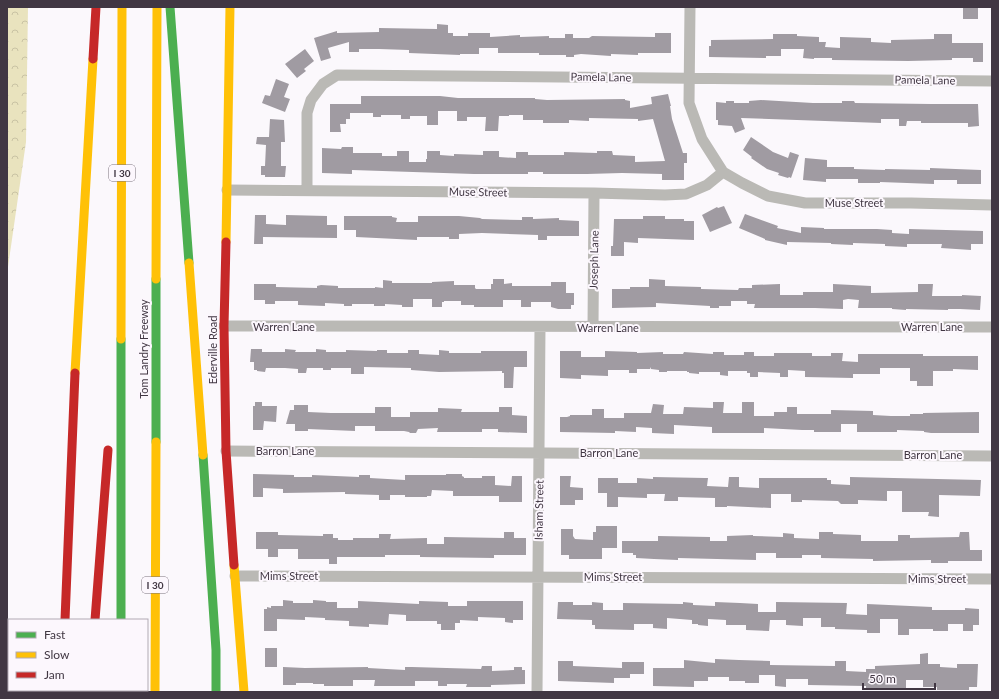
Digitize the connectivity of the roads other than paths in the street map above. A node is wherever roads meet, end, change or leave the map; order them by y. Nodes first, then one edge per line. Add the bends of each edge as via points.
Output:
1 (96, 7) edge
2 (122, 7) edge
3 (157, 7) edge
4 (170, 7) edge
5 (230, 7) edge
6 (690, 7) edge
7 (689, 78) junction
8 (992, 81) edge
9 (723, 172) junction
10 (227, 190) junction
11 (307, 190) junction
12 (594, 193) junction
13 (992, 205) edge
14 (224, 326) junction
15 (992, 327) edge
16 (540, 328) junction
17 (593, 328) junction
18 (121, 340) junction
19 (112, 412) dead end
20 (109, 442) dead end
21 (226, 450) junction
22 (539, 453) junction
23 (992, 456) edge
24 (155, 478) junction
25 (165, 567) dead end
26 (235, 576) junction
27 (538, 577) junction
28 (992, 579) edge
29 (65, 619) edge
30 (95, 619) edge
31 (121, 619) edge
32 (154, 692) edge
33 (216, 692) edge
34 (244, 692) edge
35 (537, 692) edge

1 - 29 main road via 77,322
2 - 18 main road, Tom Landry Freeway / I 30
3 - 24 main road, Tom Landry Freeway / I 30
4 - 33 main road via 198,383
5 - 10 main road, Ederville Road
6 - 7 street, Muse Street
7 - 8 street, Pamela Lane
7 - 9 street, Muse Street via 689,104 702,139
7 - 11 street, Pamela Lane via 337,75 323,84 311,100 307,113
9 - 12 street, Muse Street via 707,186 686,194
9 - 13 street, Muse Street via 768,196 805,204
10 - 11 street, Muse Street
10 - 14 main road, Ederville Road
11 - 12 street, Muse Street
12 - 17 street, Joseph Lane
14 - 16 street, Warren Lane
14 - 21 main road, Ederville Road
15 - 17 street, Warren Lane
16 - 17 street, Warren Lane
16 - 22 street, Isham Street
18 - 19 main road
18 - 31 main road, Tom Landry Freeway / I 30
20 - 30 main road
21 - 22 street, Barron Lane
21 - 26 main road, Ederville Road
22 - 23 street, Barron Lane
22 - 27 street, Isham Street
24 - 25 main road
24 - 32 main road, Tom Landry Freeway / I 30
26 - 27 street, Mims Street
26 - 34 main road, Ederville Road
27 - 28 street, Mims Street
27 - 35 street, Isham Street

